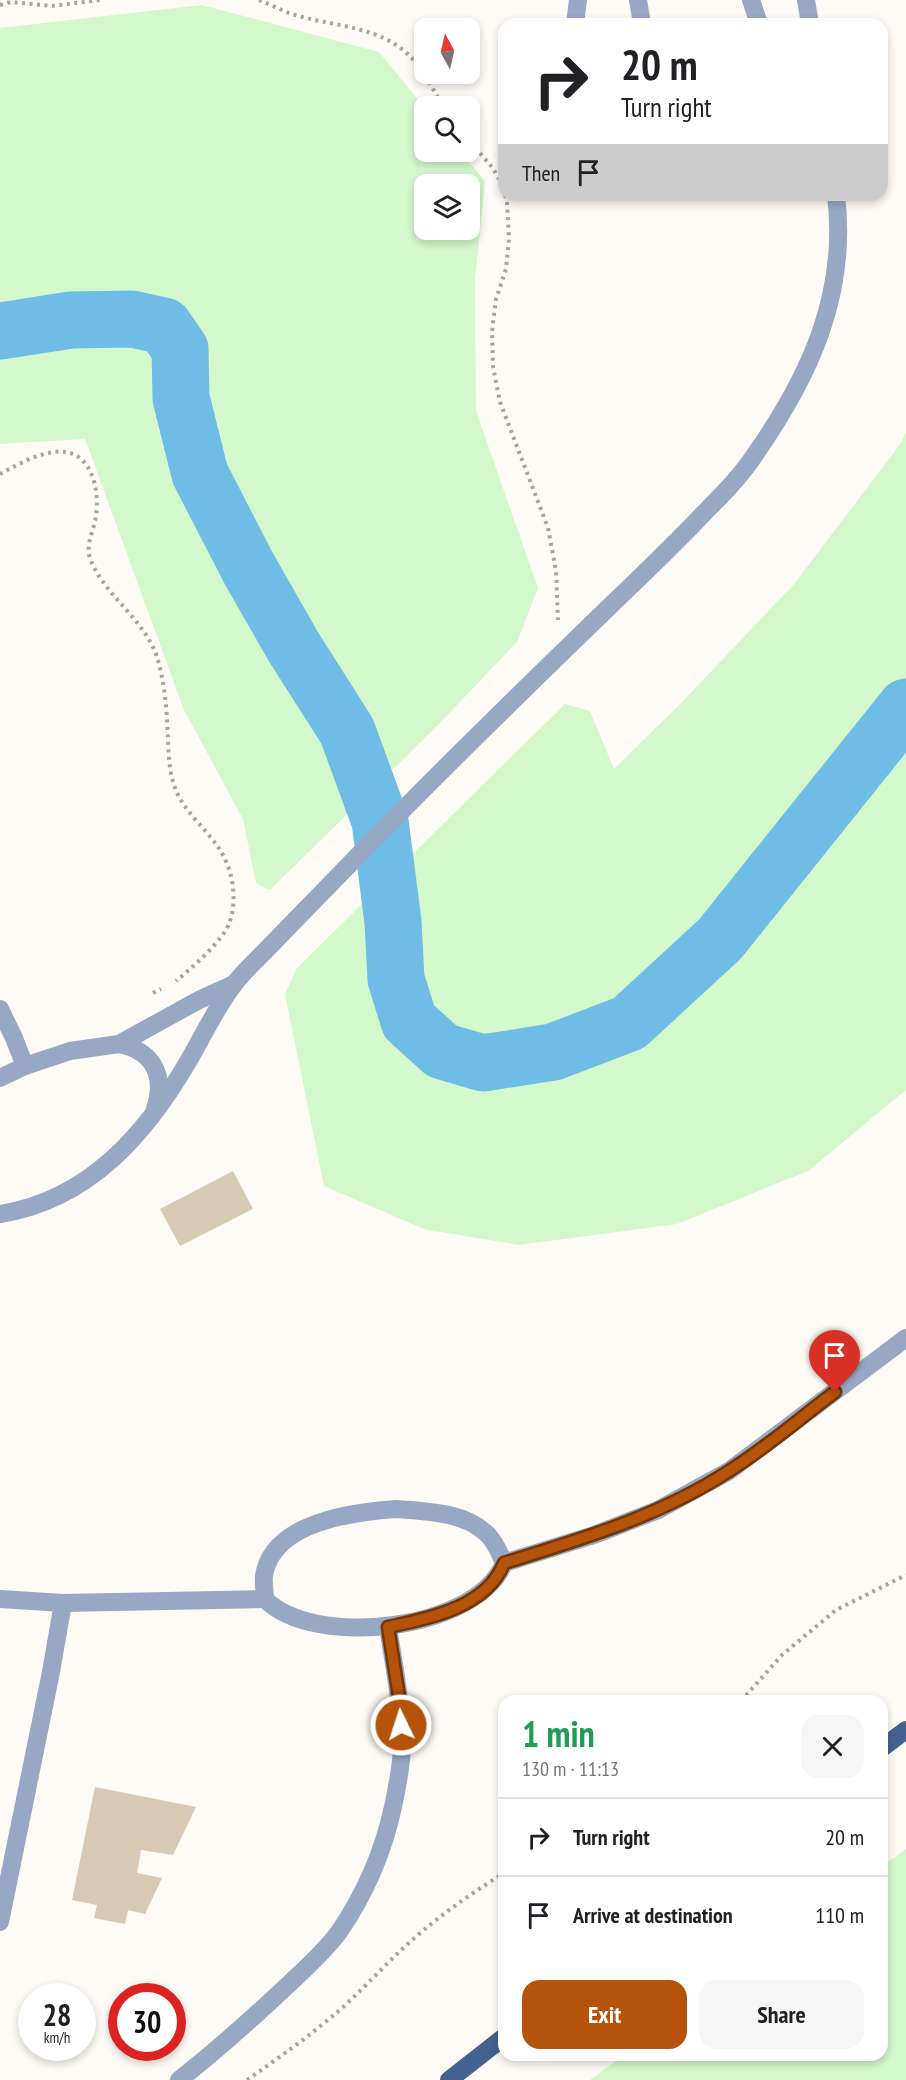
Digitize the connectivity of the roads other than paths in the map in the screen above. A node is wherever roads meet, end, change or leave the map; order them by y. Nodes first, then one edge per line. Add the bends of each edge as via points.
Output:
1 (578, 0) edge
2 (638, 0) edge
3 (751, 0) edge
4 (806, 0) edge
5 (576, 18) edge
6 (641, 18) edge
7 (757, 18) edge
8 (809, 18) edge
9 (837, 201) edge
10 (234, 984) junction
11 (0, 1009) edge
12 (118, 1044) junction
13 (25, 1066) junction
14 (0, 1078) edge
15 (152, 1116) junction
16 (0, 1214) edge
17 (906, 1338) edge
18 (504, 1563) junction
19 (0, 1599) edge
20 (265, 1599) junction
21 (63, 1603) junction
22 (388, 1627) junction
23 (906, 1731) edge
24 (888, 1744) edge
25 (0, 1922) edge
26 (498, 2042) edge
27 (179, 2080) edge
28 (449, 2080) edge

1 - 5 street
2 - 6 street
3 - 7 street
4 - 8 street
9 - 10 street via 836,269 825,322 805,371 752,459 679,540 461,750
10 - 12 street
10 - 15 street via 173,1088
11 - 13 street
12 - 13 street via 70,1051
12 - 15 street via 132,1047 153,1064 159,1090
13 - 14 street
15 - 16 street via 94,1176 58,1197
17 - 18 street via 729,1471 658,1510
18 - 20 street via 488,1534 441,1512 358,1512 291,1534 274,1550 264,1575
18 - 22 street via 494,1582 471,1600 421,1620
19 - 21 street
20 - 21 street
20 - 22 street via 274,1608 302,1621
21 - 25 street
22 - 27 street via 400,1703 402,1747 397,1787 378,1862 338,1934 270,2002
23 - 24 main road
26 - 28 main road

